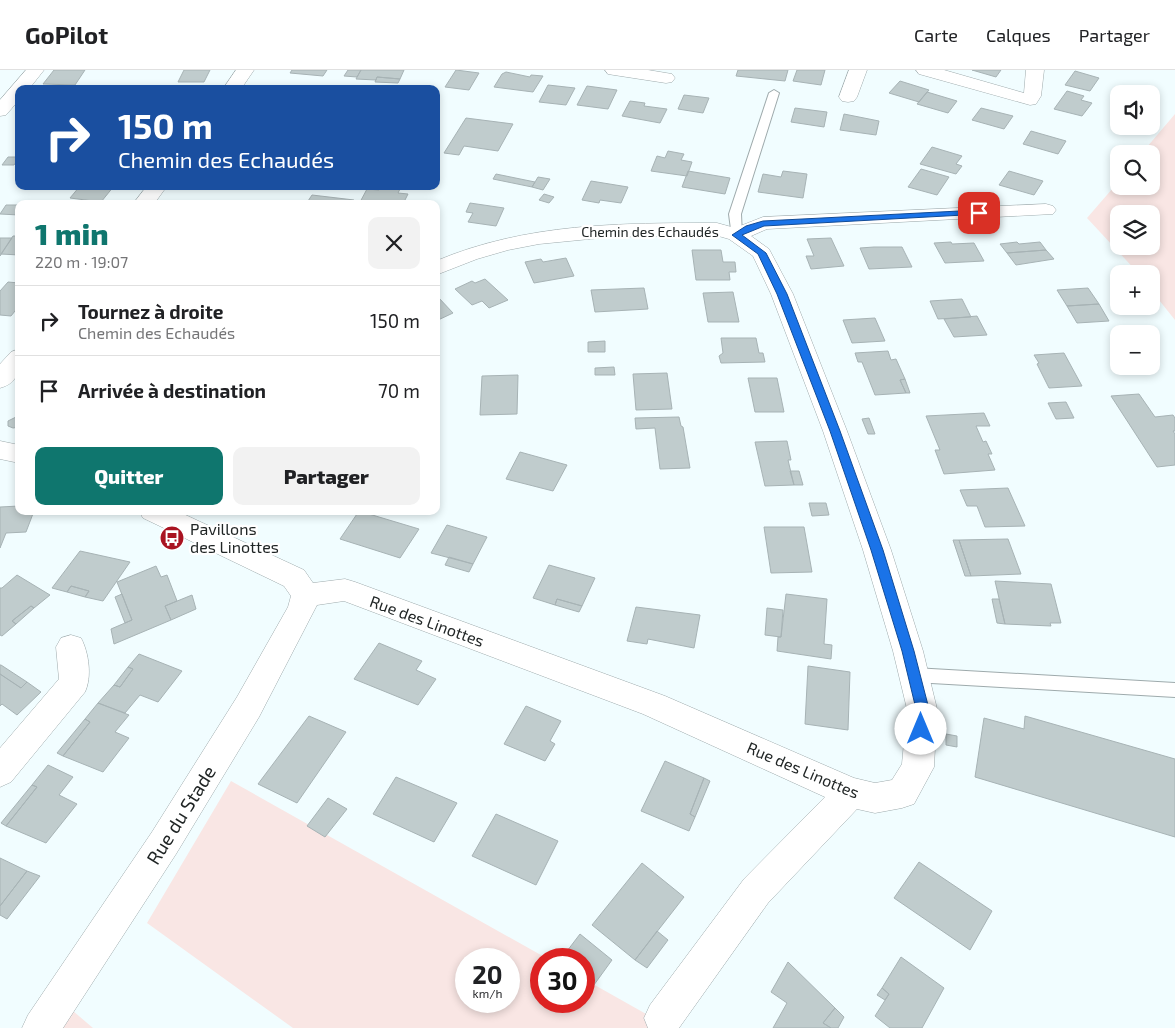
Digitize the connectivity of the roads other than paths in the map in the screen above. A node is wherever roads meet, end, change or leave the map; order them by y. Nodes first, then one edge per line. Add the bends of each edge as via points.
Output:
1 (35, 70) edge
2 (245, 70) edge
3 (614, 70) edge
4 (858, 70) edge
5 (925, 70) edge
6 (1035, 70) edge
7 (666, 78) dead end
8 (22, 85) edge
9 (235, 85) edge
10 (774, 93) dead end
11 (15, 94) edge
12 (848, 97) dead end
13 (0, 112) edge
14 (15, 114) edge
15 (154, 190) edge
16 (146, 200) edge
17 (1046, 210) dead end
18 (736, 235) junction
19 (440, 267) edge
20 (15, 361) edge
21 (0, 380) edge
22 (0, 450) edge
23 (15, 453) edge
24 (160, 515) edge
25 (306, 595) junction
26 (71, 648) dead end
27 (914, 675) junction
28 (1175, 690) edge
29 (0, 772) edge
30 (851, 792) junction
31 (662, 1018) dead end
32 (41, 1028) edge

1 - 8 street
2 - 9 street
3 - 7 street
4 - 12 street
5 - 6 street via 1030,100
10 - 18 lane via 735,214
11 - 13 street
13 - 14 street
15 - 16 street
17 - 18 street, Chemin des Echaudés via 763,223
18 - 19 street, Chemin des Echaudés via 717,229 576,232 510,241
18 - 27 street, Rue des Linottes via 762,253 782,294 877,550
20 - 21 street
22 - 23 street
24 - 25 street via 294,578
25 - 30 street, Rue des Linottes via 344,590 654,705
25 - 32 street, Rue du Stade via 302,609 248,707 164,843
26 - 29 street via 74,683
27 - 28 lane
27 - 30 street, Rue des Linottes via 922,709 918,768 902,793 875,798
30 - 31 street via 756,891

